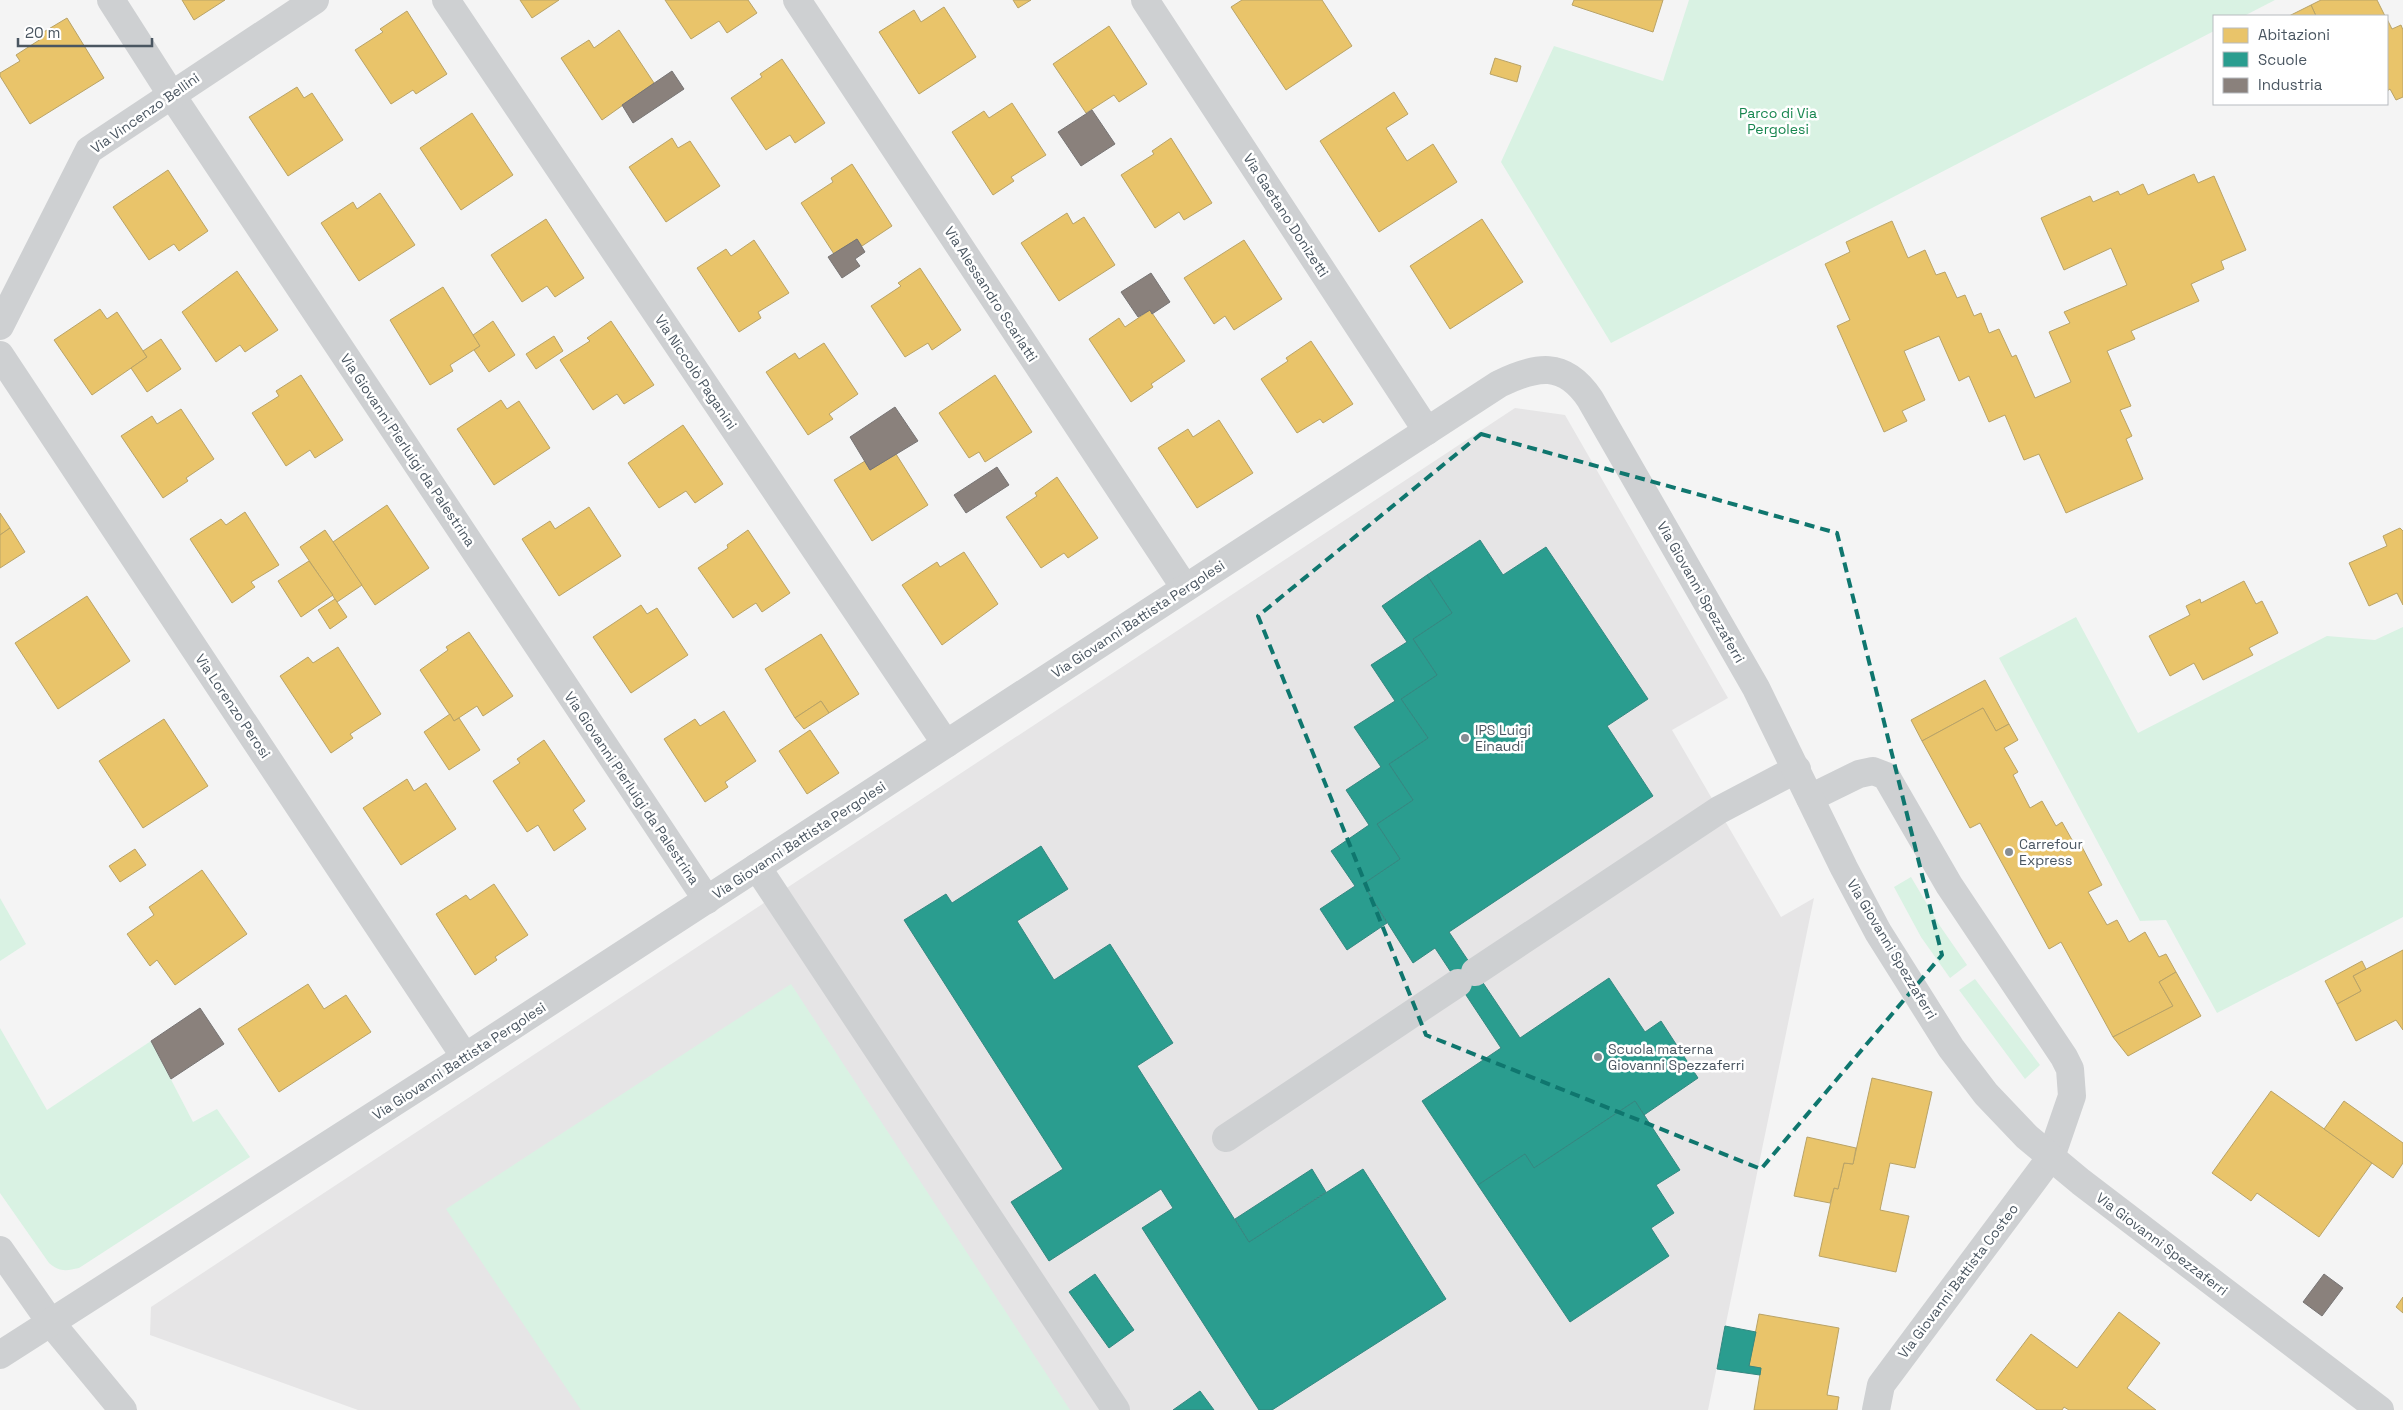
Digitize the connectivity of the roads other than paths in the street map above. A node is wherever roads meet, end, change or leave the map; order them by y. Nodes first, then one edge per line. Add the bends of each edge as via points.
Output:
1 (111, 0) edge
2 (315, 0) edge
3 (446, 0) edge
4 (797, 0) edge
5 (1145, 0) edge
6 (171, 94) junction
7 (3, 311) edge
8 (0, 355) edge
9 (1550, 371) joint
10 (1427, 431) junction
11 (1185, 588) junction
12 (946, 744) junction
13 (1797, 770) junction
14 (1810, 798) junction
15 (757, 867) junction
16 (707, 900) junction
17 (466, 1057) junction
18 (1226, 1138) dead end
19 (2051, 1157) junction
20 (0, 1250) edge
21 (51, 1323) junction
22 (0, 1355) edge
23 (123, 1410) edge
24 (1116, 1410) edge
25 (1876, 1410) edge
26 (2380, 1410) edge

1 - 6 street, Via Giovanni Pierluigi da Palestrina
2 - 6 street, Via Vincenzo Bellini
3 - 12 street, Via Niccolò Paganini
4 - 11 street, Via Alessandro Scarlatti
5 - 10 street, Via Gaetano Donizetti
6 - 7 street, Via Vincenzo Bellini via 89,150
6 - 16 street, Via Giovanni Pierluigi da Palestrina
8 - 17 street, Via Lorenzo Perosi
9 - 10 street, Via Giovanni Battista Pergolesi via 1519,374
9 - 13 street, Via Giovanni Spezzaferri via 1566,374 1580,383 1590,399 1756,688
10 - 11 street, Via Giovanni Battista Pergolesi
11 - 12 street, Via Giovanni Battista Pergolesi
12 - 15 street, Via Giovanni Battista Pergolesi
13 - 14 street, Via Giovanni Spezzaferri
13 - 18 street via 1719,810
14 - 19 street, Via Giovanni Spezzaferri via 1878,932 1951,1048 1986,1094
14 - 19 street, Via Giovanni Battista Costeo via 1859,774 1873,771 1886,776 1949,885 2070,1069 2072,1096
15 - 16 street, Via Giovanni Battista Pergolesi
15 - 24 street
16 - 17 street, Via Giovanni Battista Pergolesi
17 - 21 street, Via Giovanni Battista Pergolesi
19 - 25 street, Via Giovanni Battista Costeo via 1881,1385
19 - 26 street, Via Giovanni Spezzaferri
20 - 21 street
21 - 22 street, Via Giovanni Battista Pergolesi
21 - 23 street

